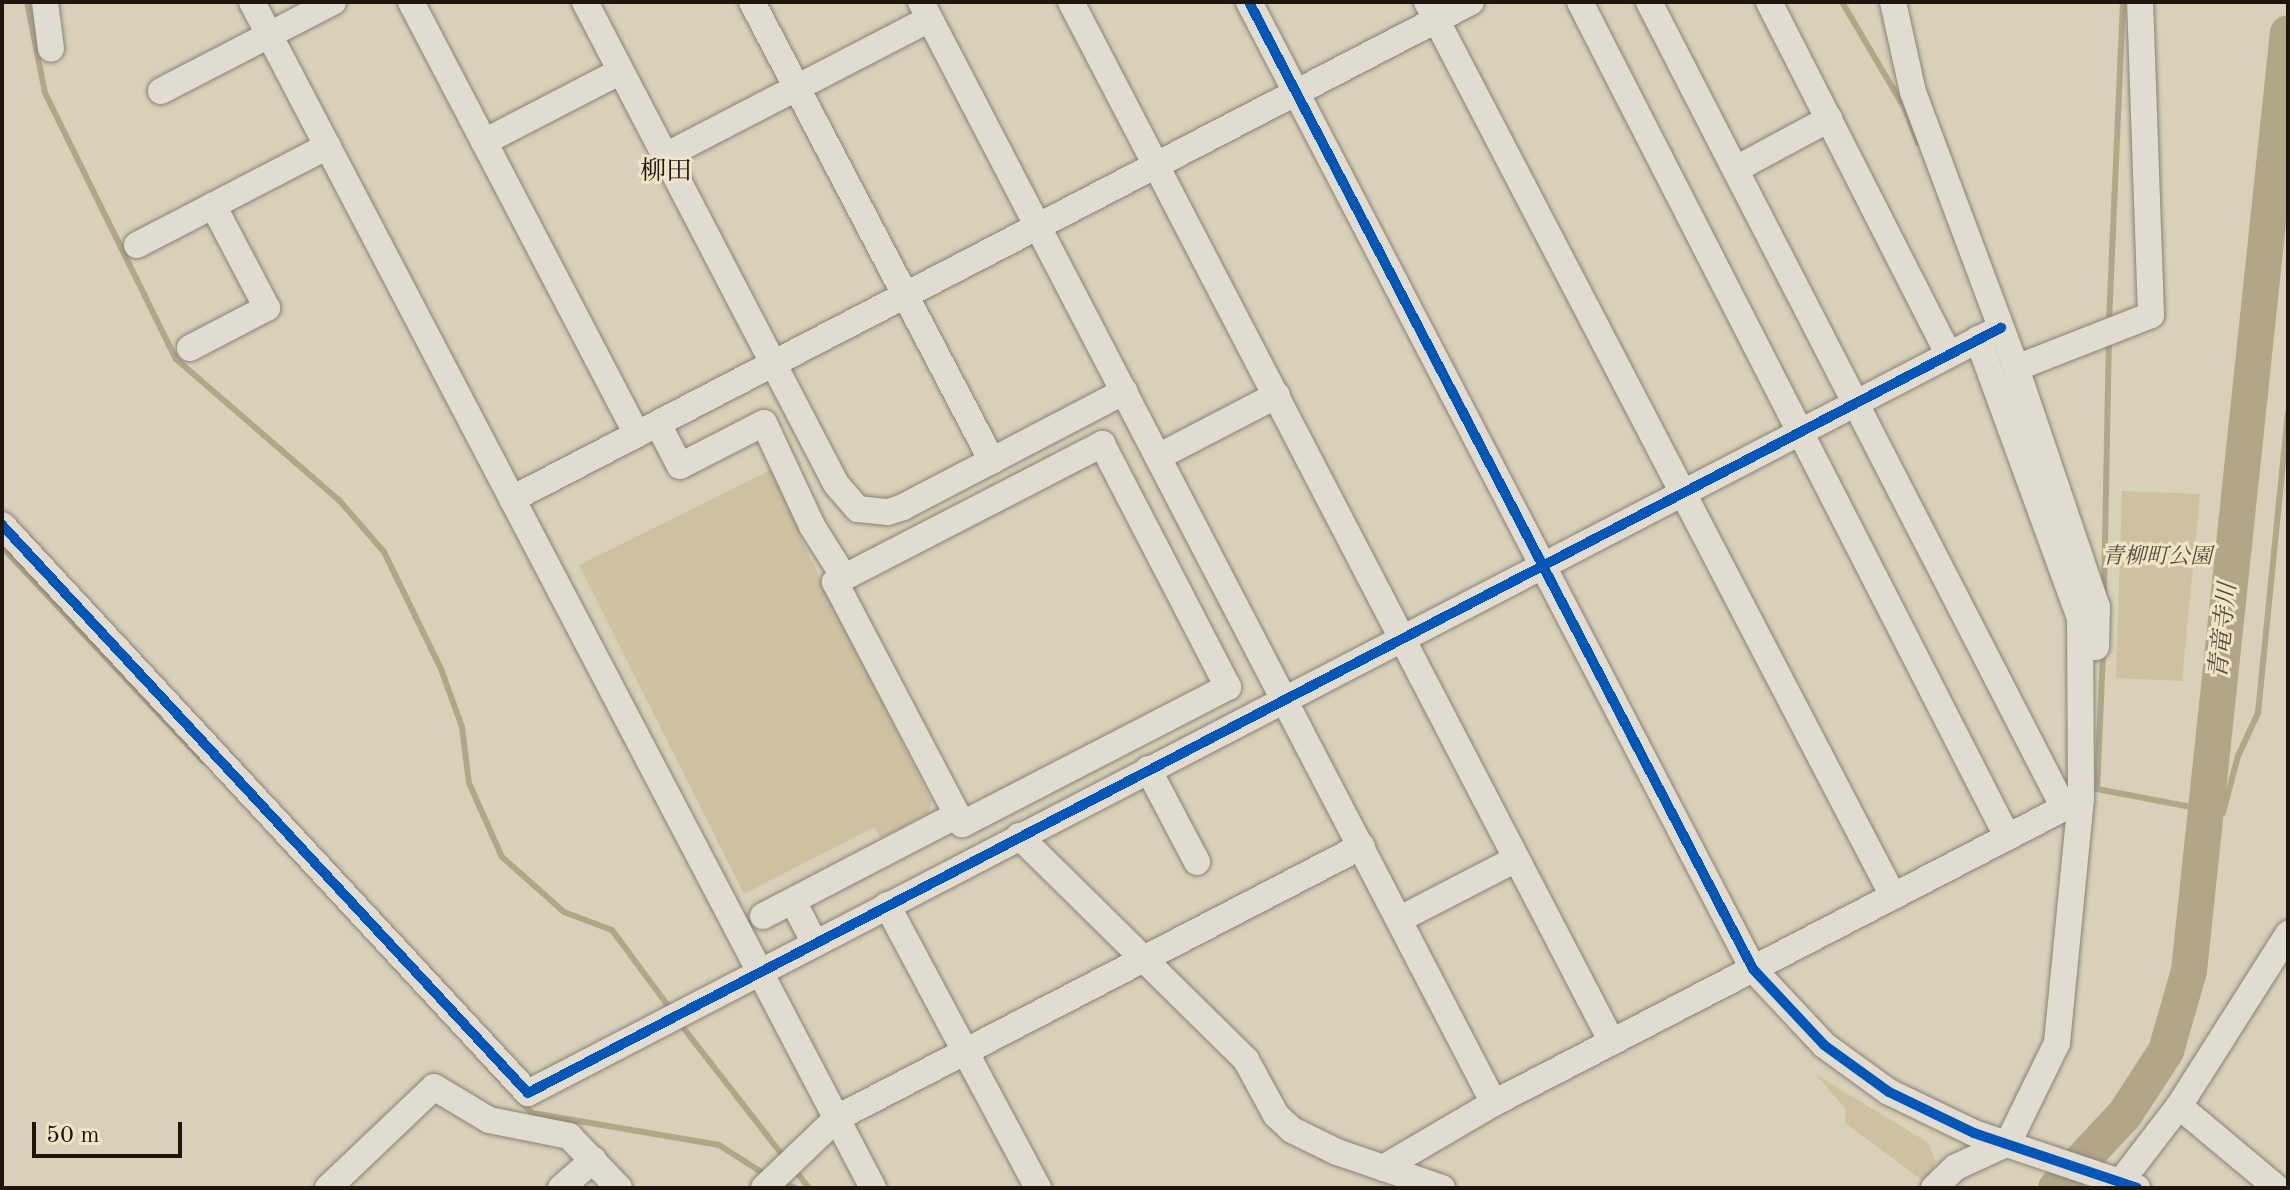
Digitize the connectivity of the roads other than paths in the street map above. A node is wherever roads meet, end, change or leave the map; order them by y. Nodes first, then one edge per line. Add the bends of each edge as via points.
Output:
1 (45, 2) edge
2 (252, 2) edge
3 (333, 2) edge
4 (411, 2) edge
5 (585, 2) edge
6 (752, 2) edge
7 (1071, 2) edge
8 (1249, 2) edge
9 (1471, 2) edge
10 (1580, 2) edge
11 (1649, 2) edge
12 (1769, 2) edge
13 (1893, 2) edge
14 (2140, 2) edge
15 (925, 10) edge
16 (1431, 11) edge
17 (270, 35) junction
18 (51, 49) dead end
19 (621, 71) junction
20 (797, 87) junction
21 (161, 91) dead end
22 (1296, 93) junction
23 (1829, 119) junction
24 (484, 142) junction
25 (328, 146) junction
26 (665, 156) junction
27 (1156, 165) junction
28 (1736, 169) junction
29 (213, 205) junction
30 (1038, 226) junction
31 (137, 245) dead end
32 (905, 296) junction
33 (1990, 334) junction
34 (190, 348) dead end
35 (1948, 353) junction
36 (774, 364) junction
37 (2016, 368) junction
38 (1125, 391) junction
39 (1277, 395) junction
40 (1856, 399) junction
41 (648, 429) junction
42 (1802, 429) junction
43 (820, 452) junction
44 (1158, 457) junction
45 (992, 461) junction
46 (787, 469) junction
47 (1682, 493) junction
48 (512, 499) junction
49 (2, 525) edge
50 (1541, 564) junction
51 (844, 577) junction
52 (1403, 636) junction
53 (2095, 692) dead end
54 (1285, 698) junction
55 (1205, 699) junction
56 (1222, 731) junction
57 (1148, 769) junction
58 (2072, 804) junction
59 (992, 809) junction
60 (957, 815) junction
61 (2007, 836) junction
62 (1014, 839) junction
63 (1362, 846) junction
64 (1516, 859) junction
65 (1197, 862) dead end
66 (1893, 896) junction
67 (793, 901) junction
68 (887, 905) junction
69 (763, 916) dead end
70 (1400, 919) junction
71 (2288, 934) edge
72 (814, 942) junction
73 (1146, 960) junction
74 (1753, 969) junction
75 (759, 971) junction
76 (1612, 1042) junction
77 (965, 1051) junction
78 (1494, 1103) junction
79 (2179, 1106) junction
80 (837, 1118) junction
81 (2008, 1143) junction
82 (593, 1160) junction
83 (1383, 1168) junction
84 (2125, 1186) edge
85 (328, 1188) edge
86 (561, 1188) edge
87 (619, 1188) edge
88 (764, 1188) edge
89 (873, 1188) edge
90 (1038, 1188) edge
91 (1442, 1188) edge
92 (1934, 1188) edge
93 (2277, 1188) edge

1 - 18 street
2 - 17 street
3 - 17 street
4 - 24 street
5 - 19 street
6 - 20 street
7 - 27 street
8 - 22 street
9 - 16 street
10 - 42 street
11 - 28 street
12 - 23 street
13 - 33 street via 1913,92
14 - 37 street via 2151,315
15 - 20 street
15 - 30 street
16 - 22 street
16 - 47 street
17 - 21 street
17 - 25 street
19 - 24 street
19 - 26 street
20 - 26 street
20 - 32 street
22 - 27 street
22 - 50 street
23 - 28 street
23 - 35 street
24 - 41 street
25 - 29 street
25 - 48 street
26 - 36 street
27 - 30 street
27 - 39 street
28 - 40 street
29 - 31 street
29 - 34 street via 267,308
30 - 32 street
30 - 38 street
32 - 36 street
32 - 45 street
33 - 35 street
33 - 37 street
33 - 58 street via 2080,618
35 - 40 street
36 - 41 street
36 - 43 street
37 - 53 street via 2097,607
38 - 44 street
38 - 45 street
39 - 44 street
39 - 52 street
40 - 42 street
40 - 58 street
41 - 46 street via 680,466 764,423
41 - 48 street
42 - 47 street
42 - 61 street
43 - 45 street via 846,497 858,509 875,512 903,507
43 - 46 street
44 - 54 street
46 - 51 street via 812,526
47 - 50 street
47 - 66 street
48 - 75 street
49 - 75 street via 528,1093
50 - 52 street
50 - 74 street
51 - 55 street via 1102,444 1228,687
51 - 60 street via 835,582
52 - 54 street
52 - 64 street
54 - 56 street
54 - 63 street
55 - 56 street
55 - 59 street
56 - 57 street
57 - 62 street
57 - 65 street
58 - 61 street
58 - 81 street via 2057,1043
59 - 60 street via 962,824
59 - 62 street
60 - 67 street
61 - 66 street
62 - 68 street
62 - 73 street
63 - 70 street
63 - 73 street
64 - 70 street
64 - 76 street
66 - 74 street
67 - 69 street
67 - 72 street
68 - 72 street
68 - 77 street
70 - 78 street
71 - 79 street
72 - 75 street
73 - 77 street
73 - 83 street via 1246,1060 1284,1122 1337,1152
74 - 76 street
74 - 81 street via 1854,1071 1943,1120
75 - 80 street
76 - 78 street
77 - 80 street
77 - 90 street
78 - 83 street
79 - 84 street
79 - 93 street
80 - 88 street
80 - 89 street
81 - 84 street
81 - 92 street via 1956,1167
82 - 85 street via 569,1136 489,1120 434,1087
82 - 86 street
82 - 87 street
83 - 91 street

